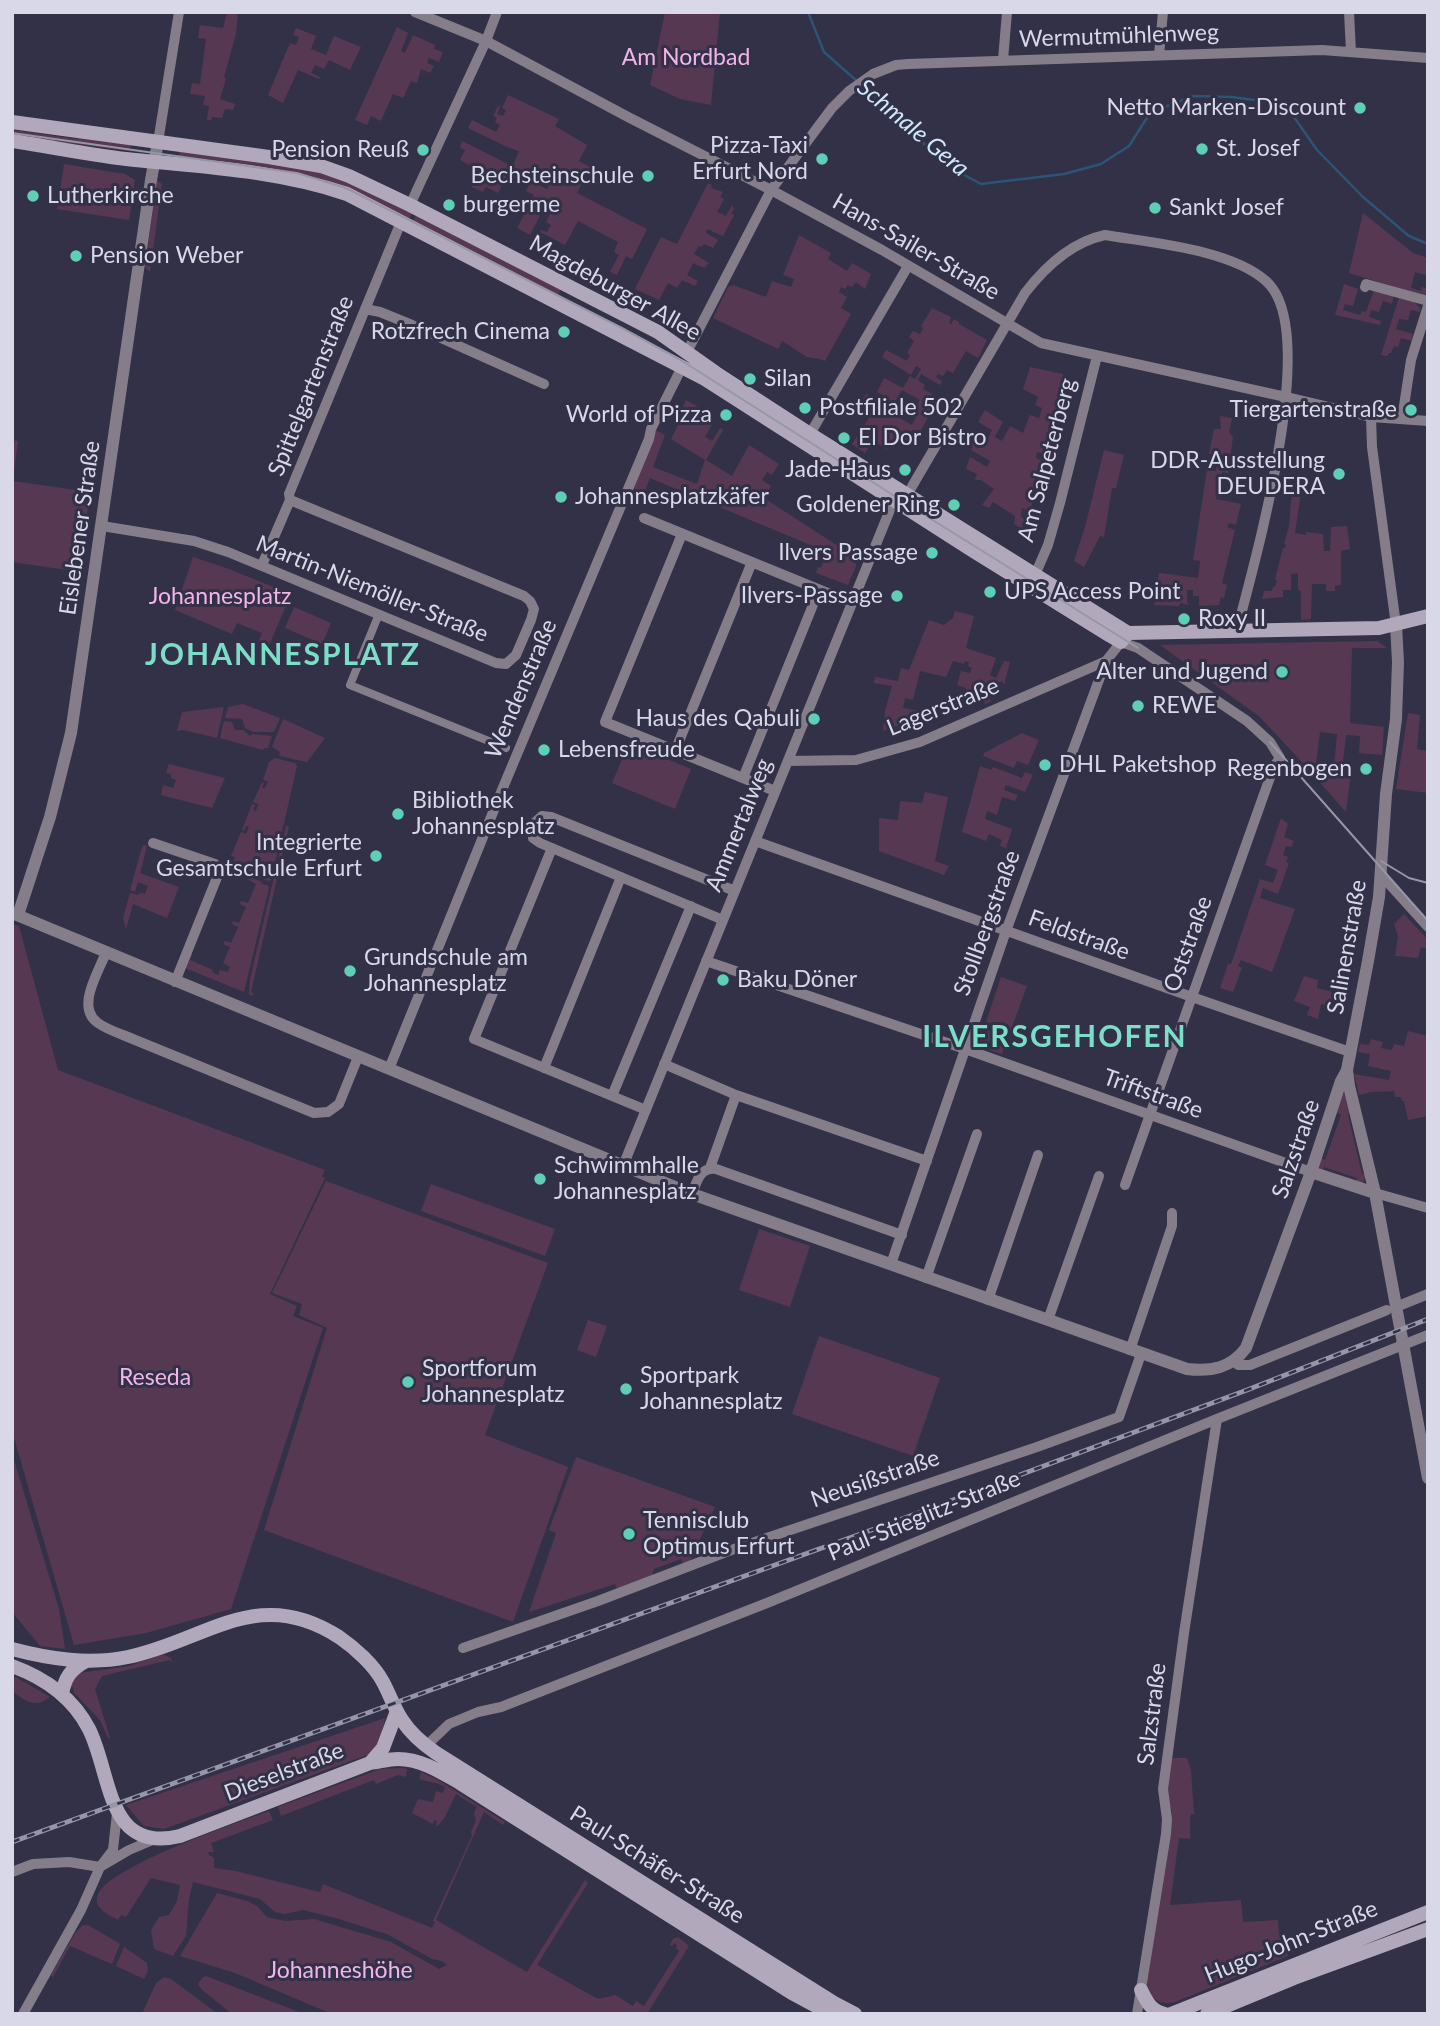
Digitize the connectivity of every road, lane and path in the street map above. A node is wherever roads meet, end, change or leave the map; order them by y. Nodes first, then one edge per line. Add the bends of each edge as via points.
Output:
1 (179, 12) edge
2 (415, 12) edge
3 (497, 12) edge
4 (1007, 12) edge
5 (1163, 12) edge
6 (1349, 12) edge
7 (486, 41) junction
8 (1351, 52) junction
9 (1159, 55) junction
10 (1428, 58) edge
11 (1003, 60) junction
12 (12, 121) edge
13 (12, 141) edge
14 (158, 142) junction
15 (154, 162) junction
16 (771, 190) junction
17 (410, 205) junction
18 (401, 222) junction
19 (908, 266) junction
20 (1365, 288) dead end
21 (1428, 304) edge
22 (365, 309) junction
23 (1007, 323) junction
24 (687, 352) junction
25 (1097, 356) junction
26 (682, 367) junction
27 (544, 384) dead end
28 (1286, 397) junction
29 (1371, 417) junction
30 (1402, 419) junction
31 (1428, 421) edge
32 (810, 434) junction
33 (900, 498) junction
34 (290, 500) junction
35 (644, 518) dead end
36 (102, 526) junction
37 (682, 534) junction
38 (752, 562) junction
39 (262, 565) junction
40 (1035, 575) junction
41 (820, 590) junction
42 (852, 603) junction
43 (379, 614) junction
44 (1428, 616) edge
45 (1396, 625) junction
46 (1237, 630) junction
47 (1125, 638) junction
48 (1106, 661) junction
49 (506, 748) dead end
50 (675, 751) junction
51 (1279, 758) joint
52 (788, 761) junction
53 (743, 778) junction
54 (775, 791) junction
55 (755, 841) junction
56 (153, 843) dead end
57 (552, 848) junction
58 (1381, 875) junction
59 (621, 877) junction
60 (734, 891) junction
61 (691, 906) junction
62 (15, 914) edge
63 (723, 920) junction
64 (1428, 927) edge
65 (1006, 931) junction
66 (106, 952) junction
67 (706, 961) junction
68 (175, 982) junction
69 (1192, 997) junction
70 (965, 1049) junction
71 (1350, 1052) junction
72 (358, 1056) junction
73 (664, 1064) junction
74 (544, 1068) junction
75 (389, 1069) junction
76 (1347, 1070) junction
77 (736, 1095) junction
78 (612, 1096) junction
79 (646, 1110) junction
80 (1150, 1115) junction
81 (977, 1134) dead end
82 (1038, 1155) dead end
83 (927, 1161) junction
84 (623, 1166) junction
85 (710, 1168) junction
86 (1311, 1172) junction
87 (1098, 1176) dead end
88 (1125, 1185) dead end
89 (1375, 1193) junction
90 (692, 1194) junction
91 (1428, 1208) edge
92 (1172, 1213) dead end
93 (902, 1235) junction
94 (891, 1264) junction
95 (926, 1278) junction
96 (1428, 1294) edge
97 (988, 1300) junction
98 (1392, 1309) junction
99 (1048, 1320) junction
100 (1428, 1335) edge
101 (1403, 1345) junction
102 (1135, 1352) junction
103 (1234, 1361) junction
104 (1217, 1419) junction
105 (1428, 1478) edge
106 (463, 1648) dead end
107 (12, 1649) edge
108 (86, 1661) junction
109 (12, 1666) edge
110 (62, 1694) junction
111 (397, 1712) junction
112 (430, 1755) junction
113 (370, 1763) junction
114 (116, 1811) junction
115 (155, 1839) junction
116 (100, 1867) junction
117 (12, 1872) edge
118 (1428, 1912) edge
119 (1428, 1929) edge
120 (1141, 1990) junction
121 (23, 2014) edge
122 (831, 2014) edge
123 (855, 2014) edge
124 (1137, 2014) edge
125 (1165, 2014) edge
126 (1171, 2014) edge
127 (1207, 2014) edge

1 - 14 street
2 - 7 street, Hans-Sailer-Straße
3 - 7 street
4 - 11 street
5 - 9 street
6 - 8 street
7 - 16 street, Hans-Sailer-Straße
7 - 17 street
8 - 9 street, Wermutmühlenweg
8 - 10 street, Wermutmühlenweg
9 - 11 street, Wermutmühlenweg
11 - 16 street, Wermutmühlenweg via 882,69 832,108
12 - 14 main road, Magdeburger Allee
13 - 15 main road, Magdeburger Allee
14 - 15 street, Eislebener Straße
14 - 17 main road, Magdeburger Allee via 321,166
15 - 18 main road, Magdeburger Allee via 301,180 347,194
15 - 36 street, Eislebener Straße
16 - 19 street, Hans-Sailer-Straße
16 - 24 street
17 - 24 main road, Magdeburger Allee via 657,332
18 - 22 street, Spittelgartenstraße
18 - 26 main road, Magdeburger Allee
19 - 23 street, Hans-Sailer-Straße
19 - 32 street
20 - 21 street via 1366,284
21 - 30 street via 1411,360
22 - 27 street
22 - 34 street, Spittelgartenstraße
23 - 25 street, Hans-Sailer-Straße via 1041,343
23 - 28 street, Ammertalweg via 1038,276 1089,238 1105,235 1212,255 1265,280 1281,300 1287,326
23 - 33 street, Ammertalweg
24 - 32 main road, Magdeburger Allee
25 - 28 street, Hans-Sailer-Straße
25 - 40 street, Am Salpeterberg via 1060,503
26 - 33 main road, Magdeburger Allee
26 - 75 street, Wendenstraße via 651,429
28 - 29 street, Hans-Sailer-Straße
28 - 46 street, Ammertalweg via 1274,478
29 - 30 street, Hans-Sailer-Straße
29 - 45 street, Salinenstraße
30 - 31 street, Hans-Sailer-Straße
32 - 33 main road, Magdeburger Allee
33 - 40 main road, Magdeburger Allee
33 - 42 street, Ammertalweg
33 - 47 main road, Magdeburger Allee
34 - 39 street, Spittelgartenstraße
34 - 43 street, Martin-Niemöller-Straße via 524,596 534,609 516,655 506,664
35 - 37 street
36 - 39 street, Martin-Niemöller-Straße via 194,541
36 - 62 street, Eislebener Straße via 65,763
37 - 38 street
37 - 50 street via 605,722
38 - 41 street
38 - 50 street
39 - 43 street, Martin-Niemöller-Straße
40 - 47 main road, Magdeburger Allee
41 - 42 street
41 - 53 street
42 - 52 street, Ammertalweg
43 - 49 street, Wendenstraße via 350,685
44 - 45 main road
45 - 46 main road
45 - 58 street, Salinenstraße via 1396,719
46 - 47 main road
47 - 48 street, Stollbergstraße
47 - 51 street, Magdeburger Allee via 1247,721
48 - 52 street, Lagerstraße via 909,745 856,760
48 - 65 street, Stollbergstraße
50 - 53 street
51 - 69 street, Oststraße
52 - 54 street, Ammertalweg
53 - 54 street
54 - 55 street, Ammertalweg
55 - 60 street, Ammertalweg
55 - 65 street, Feldstraße
56 - 68 street via 215,864 220,870
57 - 59 street
57 - 60 street via 536,841 532,833 532,825 542,816
57 - 74 street via 474,1039
58 - 64 street
58 - 71 street, Salinenstraße
59 - 61 street
59 - 74 street
60 - 63 street, Ammertalweg
61 - 63 street
61 - 78 street
62 - 66 street
63 - 67 street, Ammertalweg
65 - 69 street, Feldstraße
65 - 70 street, Stollbergstraße
66 - 68 street
66 - 72 street via 87,1008 99,1024 123,1035 314,1112 328,1112 339,1104
67 - 70 street, Triftstraße
67 - 73 street, Ammertalweg
68 - 72 street
69 - 71 street, Feldstraße
69 - 80 street, Oststraße
70 - 80 street, Triftstraße
70 - 83 street, Stollbergstraße
71 - 76 street, Salinenstraße
72 - 75 street
73 - 77 street
73 - 79 street, Ammertalweg
74 - 78 street
75 - 84 street
76 - 86 street, Salzstraße
76 - 89 street, Salinenstraße
77 - 83 street
77 - 85 street
78 - 79 street
79 - 84 street, Ammertalweg
80 - 86 street, Triftstraße
80 - 88 street, Oststraße
81 - 95 street
82 - 97 street
83 - 93 street, Stollbergstraße
84 - 90 street
85 - 90 street via 700,1174
85 - 93 street
86 - 89 street, Triftstraße
86 - 103 street, Salzstraße via 1252,1336
87 - 99 street
89 - 91 street, Triftstraße
89 - 98 street, Salinenstraße
90 - 94 street
92 - 102 street
93 - 94 street, Stollbergstraße
94 - 95 street
95 - 97 street
96 - 98 street
97 - 99 street
98 - 101 street, Salinenstraße
98 - 103 street via 1250,1365 1238,1366
99 - 102 street
100 - 101 street, Paul-Stieglitz-Straße
101 - 104 street, Paul-Stieglitz-Straße
101 - 105 street, Salinenstraße
102 - 103 street via 1199,1371
102 - 106 street, Neusißstraße via 1119,1417
104 - 112 street, Paul-Stieglitz-Straße via 755,1608 449,1724
104 - 120 street, Salzstraße via 1182,1646 1163,1789 1166,1834
107 - 108 main road
108 - 110 main road via 66,1677
108 - 111 main road via 145,1653 230,1620 290,1616 340,1638 359,1654 382,1679
109 - 110 main road
110 - 114 main road via 89,1728
111 - 112 main road
111 - 113 main road via 383,1748
112 - 113 main road, Dieselstraße
112 - 122 main road, Paul-Schäfer-Straße via 460,1783
112 - 123 main road, Paul-Schäfer-Straße
113 - 115 main road, Dieselstraße via 180,1836
114 - 115 main road via 128,1827
114 - 116 street via 113,1850
115 - 116 street, Dieselstraße
116 - 117 street via 69,1862 33,1864
116 - 121 street
118 - 126 main road, Hugo-John-Straße
119 - 127 main road, Hugo-John-Straße
120 - 124 street, Salzstraße
120 - 125 main road via 1149,2006

